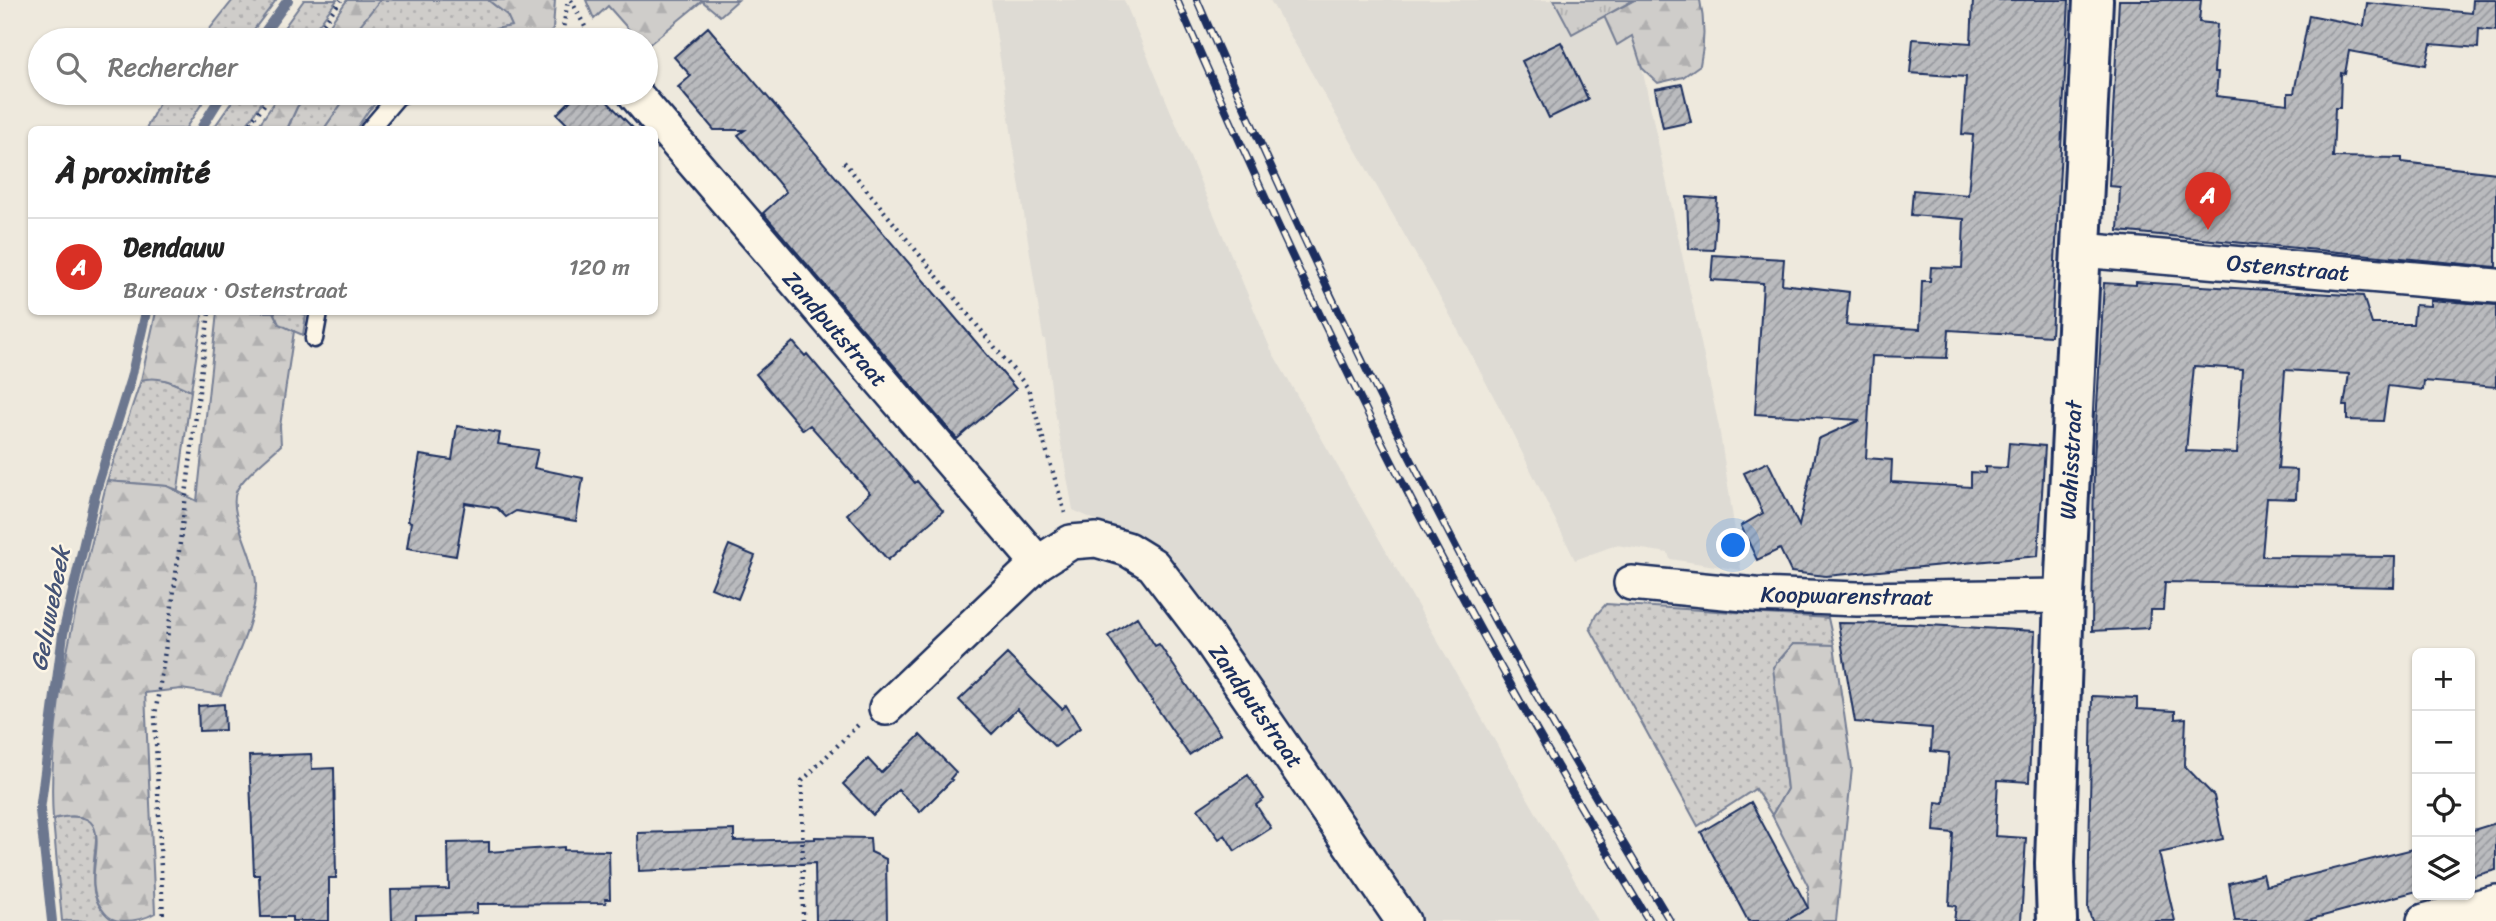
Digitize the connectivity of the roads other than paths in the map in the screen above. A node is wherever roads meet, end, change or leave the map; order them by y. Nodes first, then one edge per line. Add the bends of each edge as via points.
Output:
1 (2093, 0) edge
2 (390, 105) edge
3 (644, 105) edge
4 (372, 126) edge
5 (2081, 250) junction
6 (2496, 286) edge
7 (318, 315) edge
8 (314, 339) dead end
9 (1038, 563) junction
10 (1631, 583) dead end
11 (2064, 596) junction
12 (886, 708) road end
13 (2496, 902) edge
14 (1403, 921) edge
15 (2057, 921) edge
16 (2424, 921) edge

1 - 5 street, Wahisstraat
2 - 4 lane
3 - 9 street, Zandputstraat
5 - 6 street, Ostenstraat
5 - 11 street, Wahisstraat
7 - 8 lane
9 - 12 street
9 - 14 street, Zandputstraat via 1072,541 1096,540 1127,549 1153,565
10 - 11 street, Koopwarenstraat via 1857,599
11 - 15 street, Wahisstraat
13 - 16 street

